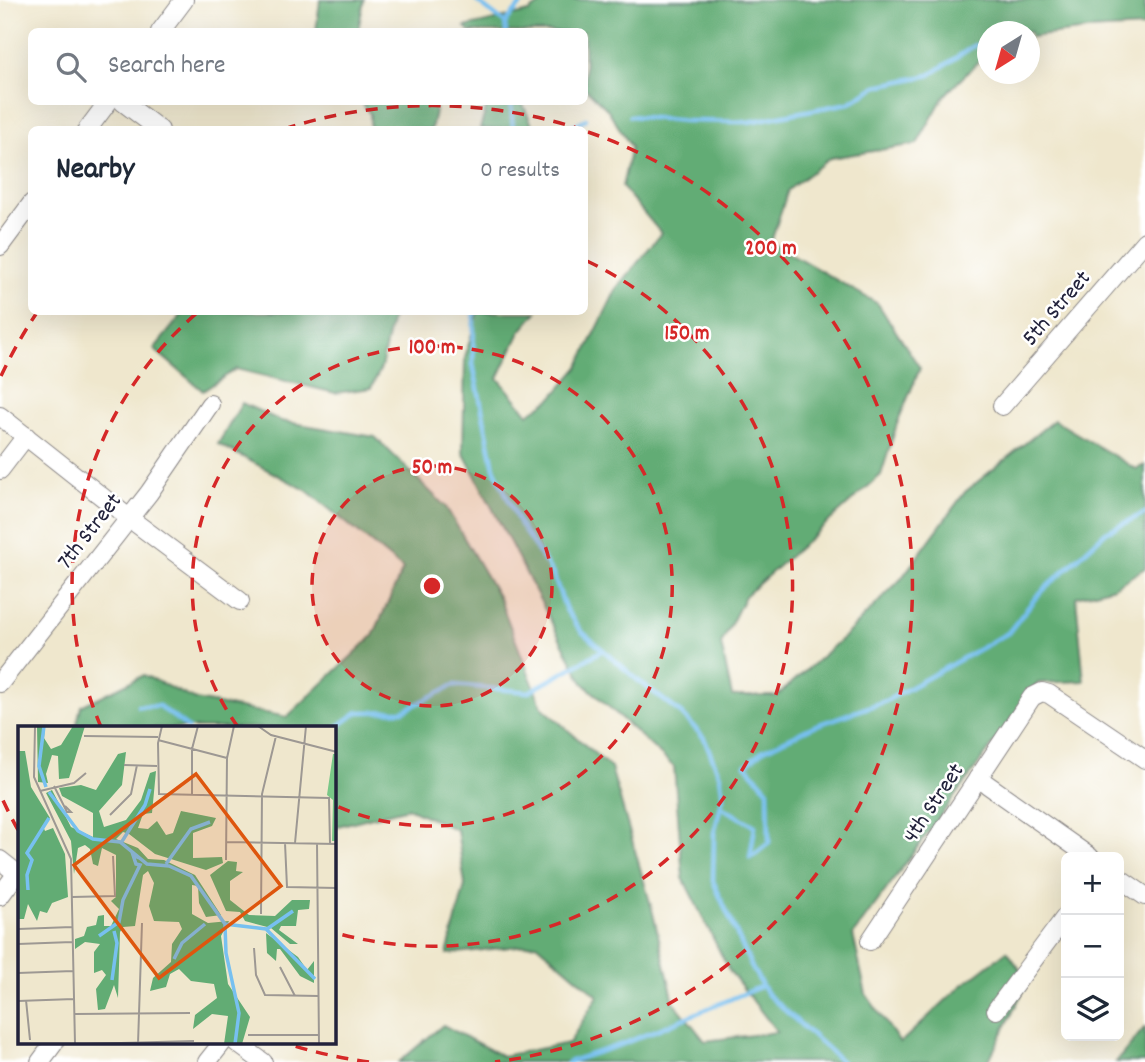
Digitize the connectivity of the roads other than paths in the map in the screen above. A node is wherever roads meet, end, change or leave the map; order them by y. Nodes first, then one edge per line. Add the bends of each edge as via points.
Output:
1 (184, 0) edge
2 (163, 28) edge
3 (106, 105) edge
4 (127, 105) edge
5 (90, 126) edge
6 (155, 126) edge
7 (28, 207) edge
8 (6, 226) edge
9 (1145, 242) edge
10 (0, 246) edge
11 (210, 404) dead end
12 (1002, 406) dead end
13 (0, 416) edge
14 (26, 436) junction
15 (0, 470) edge
16 (129, 518) junction
17 (240, 601) dead end
18 (0, 682) edge
19 (1145, 759) edge
20 (978, 778) junction
21 (1083, 852) edge
22 (0, 860) edge
23 (18, 874) edge
24 (1124, 881) edge
25 (0, 896) edge
26 (1145, 896) edge
27 (1061, 923) edge
28 (870, 941) dead end
29 (996, 1010) dead end
30 (53, 1044) edge
31 (221, 1044) edge
32 (238, 1044) edge
33 (40, 1062) edge
34 (207, 1062) edge
35 (263, 1062) edge

1 - 2 street
3 - 5 street
4 - 6 street
7 - 8 street
8 - 10 street
9 - 12 street, 5th Street
11 - 16 street, 7th Street
13 - 14 street
14 - 15 street
14 - 16 street
16 - 17 street
16 - 18 street, 7th Street
19 - 20 street, 4th Street via 1049,694 1038,694
20 - 21 street
20 - 28 street, 4th Street
22 - 23 street
23 - 25 street
24 - 26 street
27 - 29 street
30 - 33 street
31 - 34 street
32 - 35 street

